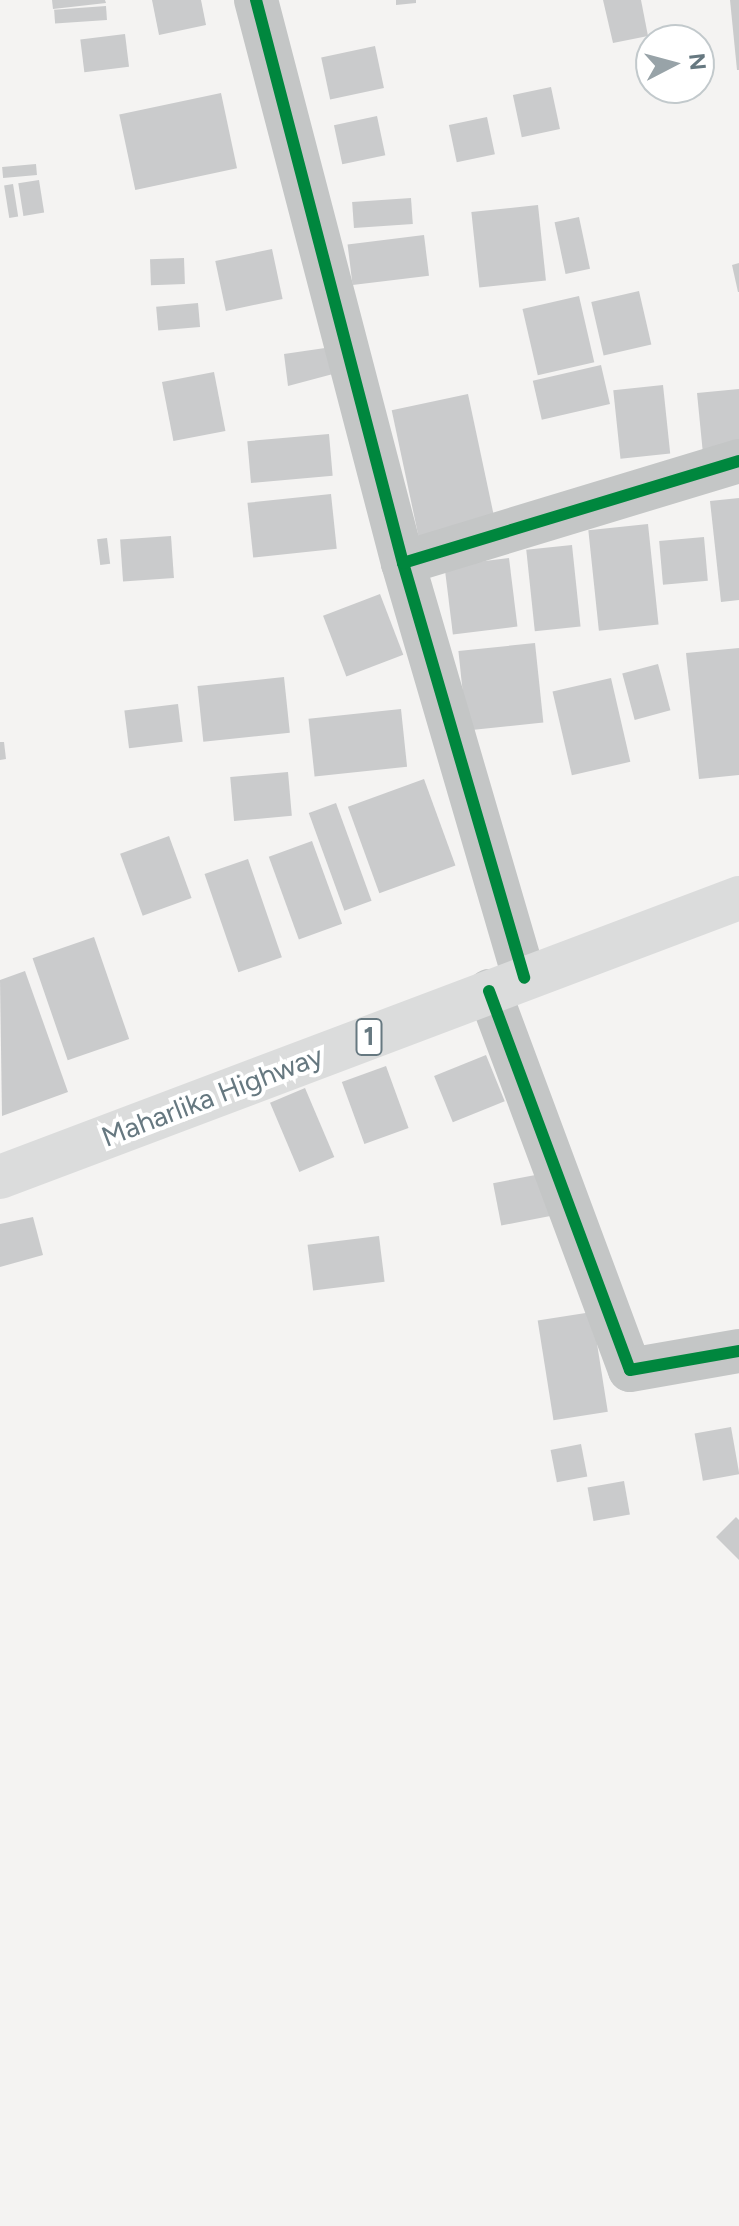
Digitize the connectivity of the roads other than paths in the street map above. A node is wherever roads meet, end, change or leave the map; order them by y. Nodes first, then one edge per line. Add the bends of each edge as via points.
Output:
1 (256, 0) edge
2 (739, 461) edge
3 (403, 563) junction
4 (739, 898) edge
5 (506, 985) junction
6 (0, 1177) edge
7 (739, 1351) edge

1 - 3 street
2 - 3 street
3 - 5 street
4 - 5 highway, Maharlika Highway / 1
5 - 6 highway, Maharlika Highway / 1
5 - 7 street via 630,1370

